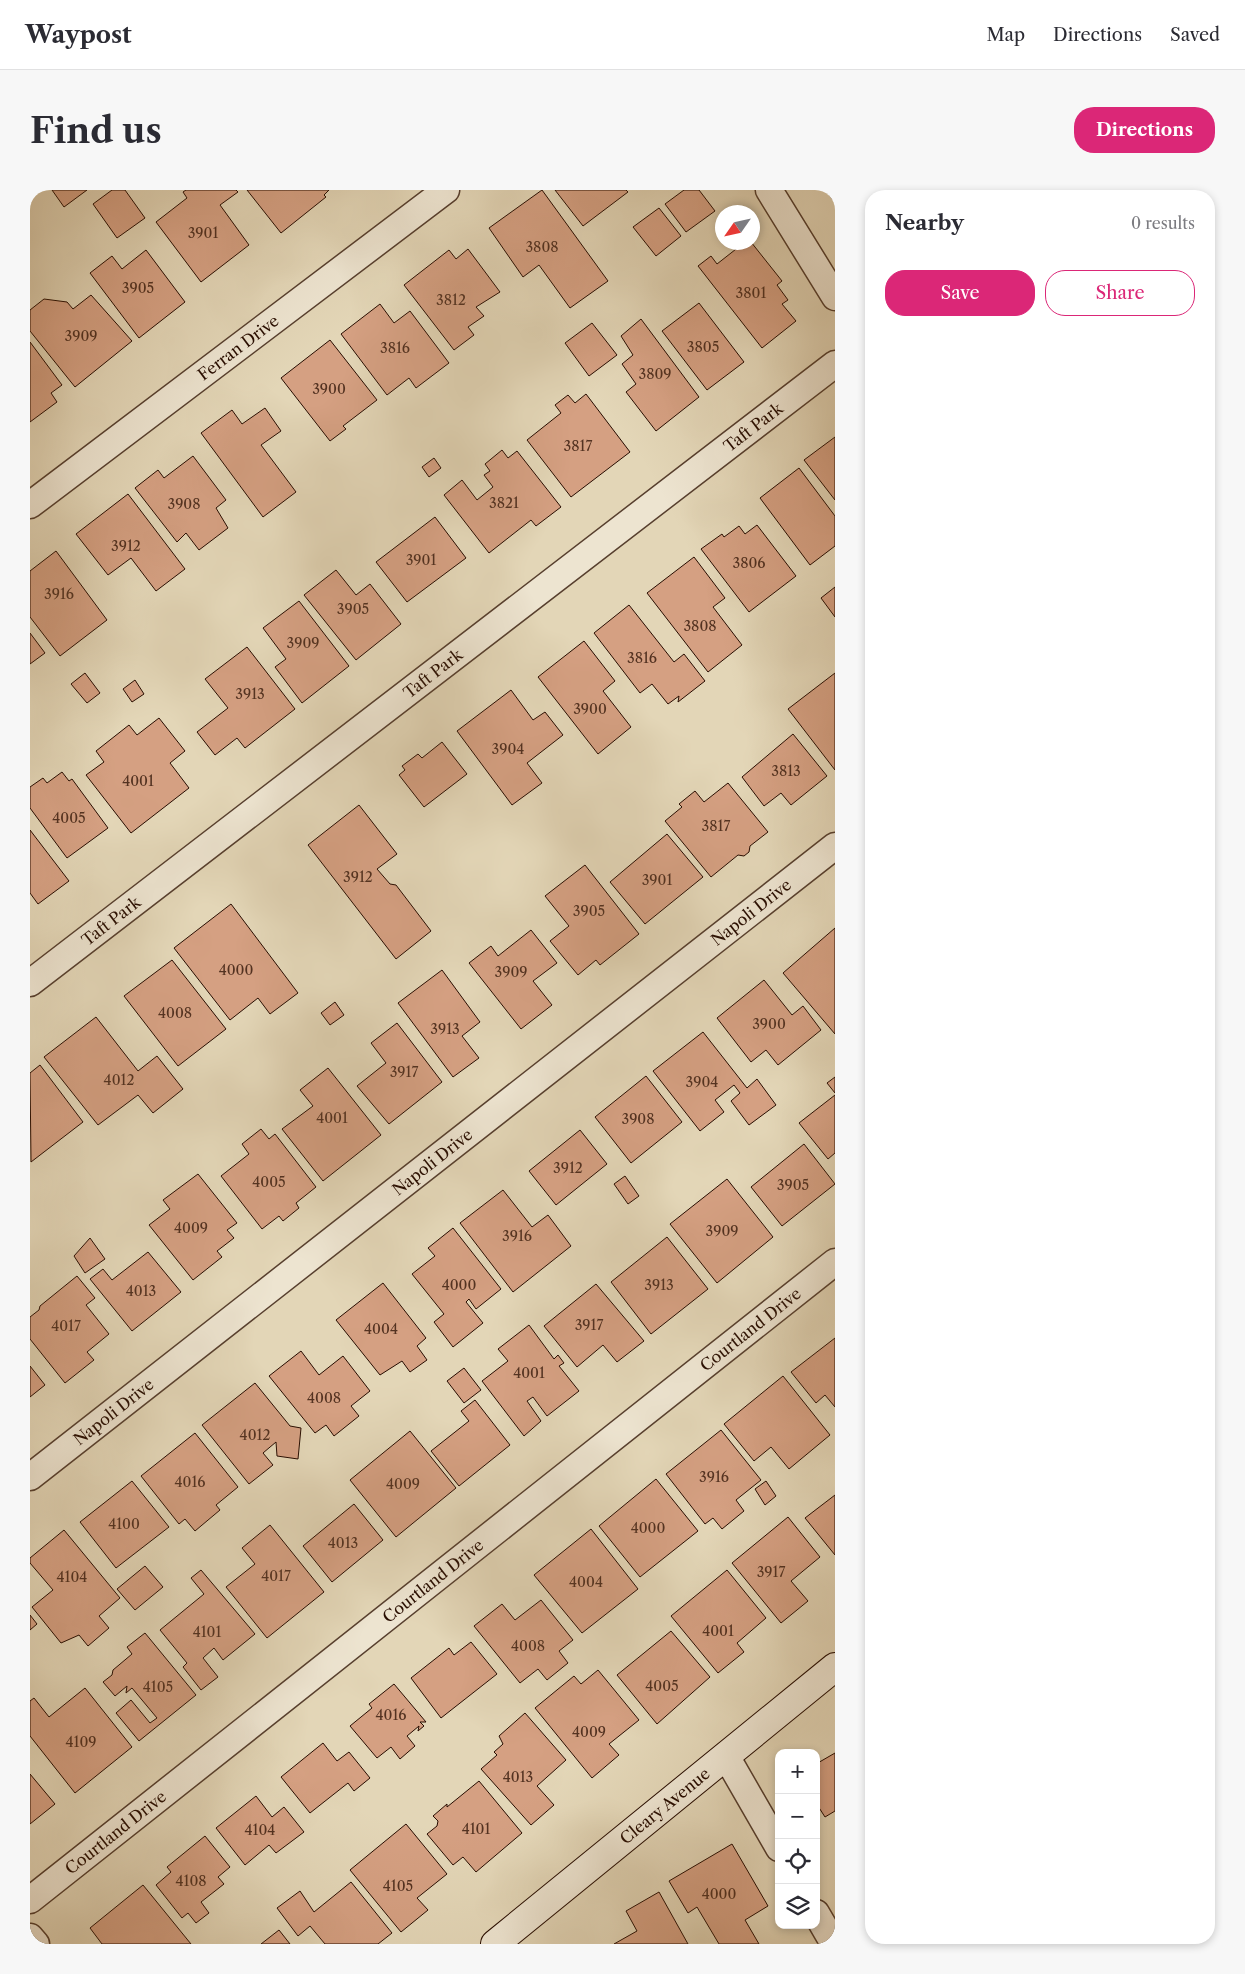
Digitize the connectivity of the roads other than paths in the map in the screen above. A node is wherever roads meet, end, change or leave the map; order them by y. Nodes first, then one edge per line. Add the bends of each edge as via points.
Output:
1 (446, 190) edge
2 (769, 190) edge
3 (835, 297) edge
4 (835, 364) edge
5 (30, 505) edge
6 (835, 846) edge
7 (30, 983) edge
8 (835, 1262) edge
9 (30, 1477) edge
10 (835, 1667) edge
11 (726, 1756) junction
12 (775, 1841) edge
13 (30, 1900) edge
14 (820, 1921) edge
15 (30, 1937) edge
16 (36, 1944) edge
17 (495, 1944) edge
18 (834, 1944) edge

1 - 5 street, Ferran Drive
2 - 3 street
4 - 7 street, Taft Park
6 - 9 street, Napoli Drive
8 - 13 street, Courtland Drive
10 - 11 street, Cleary Avenue
11 - 12 street
11 - 17 street, Cleary Avenue
14 - 18 street
15 - 16 street

